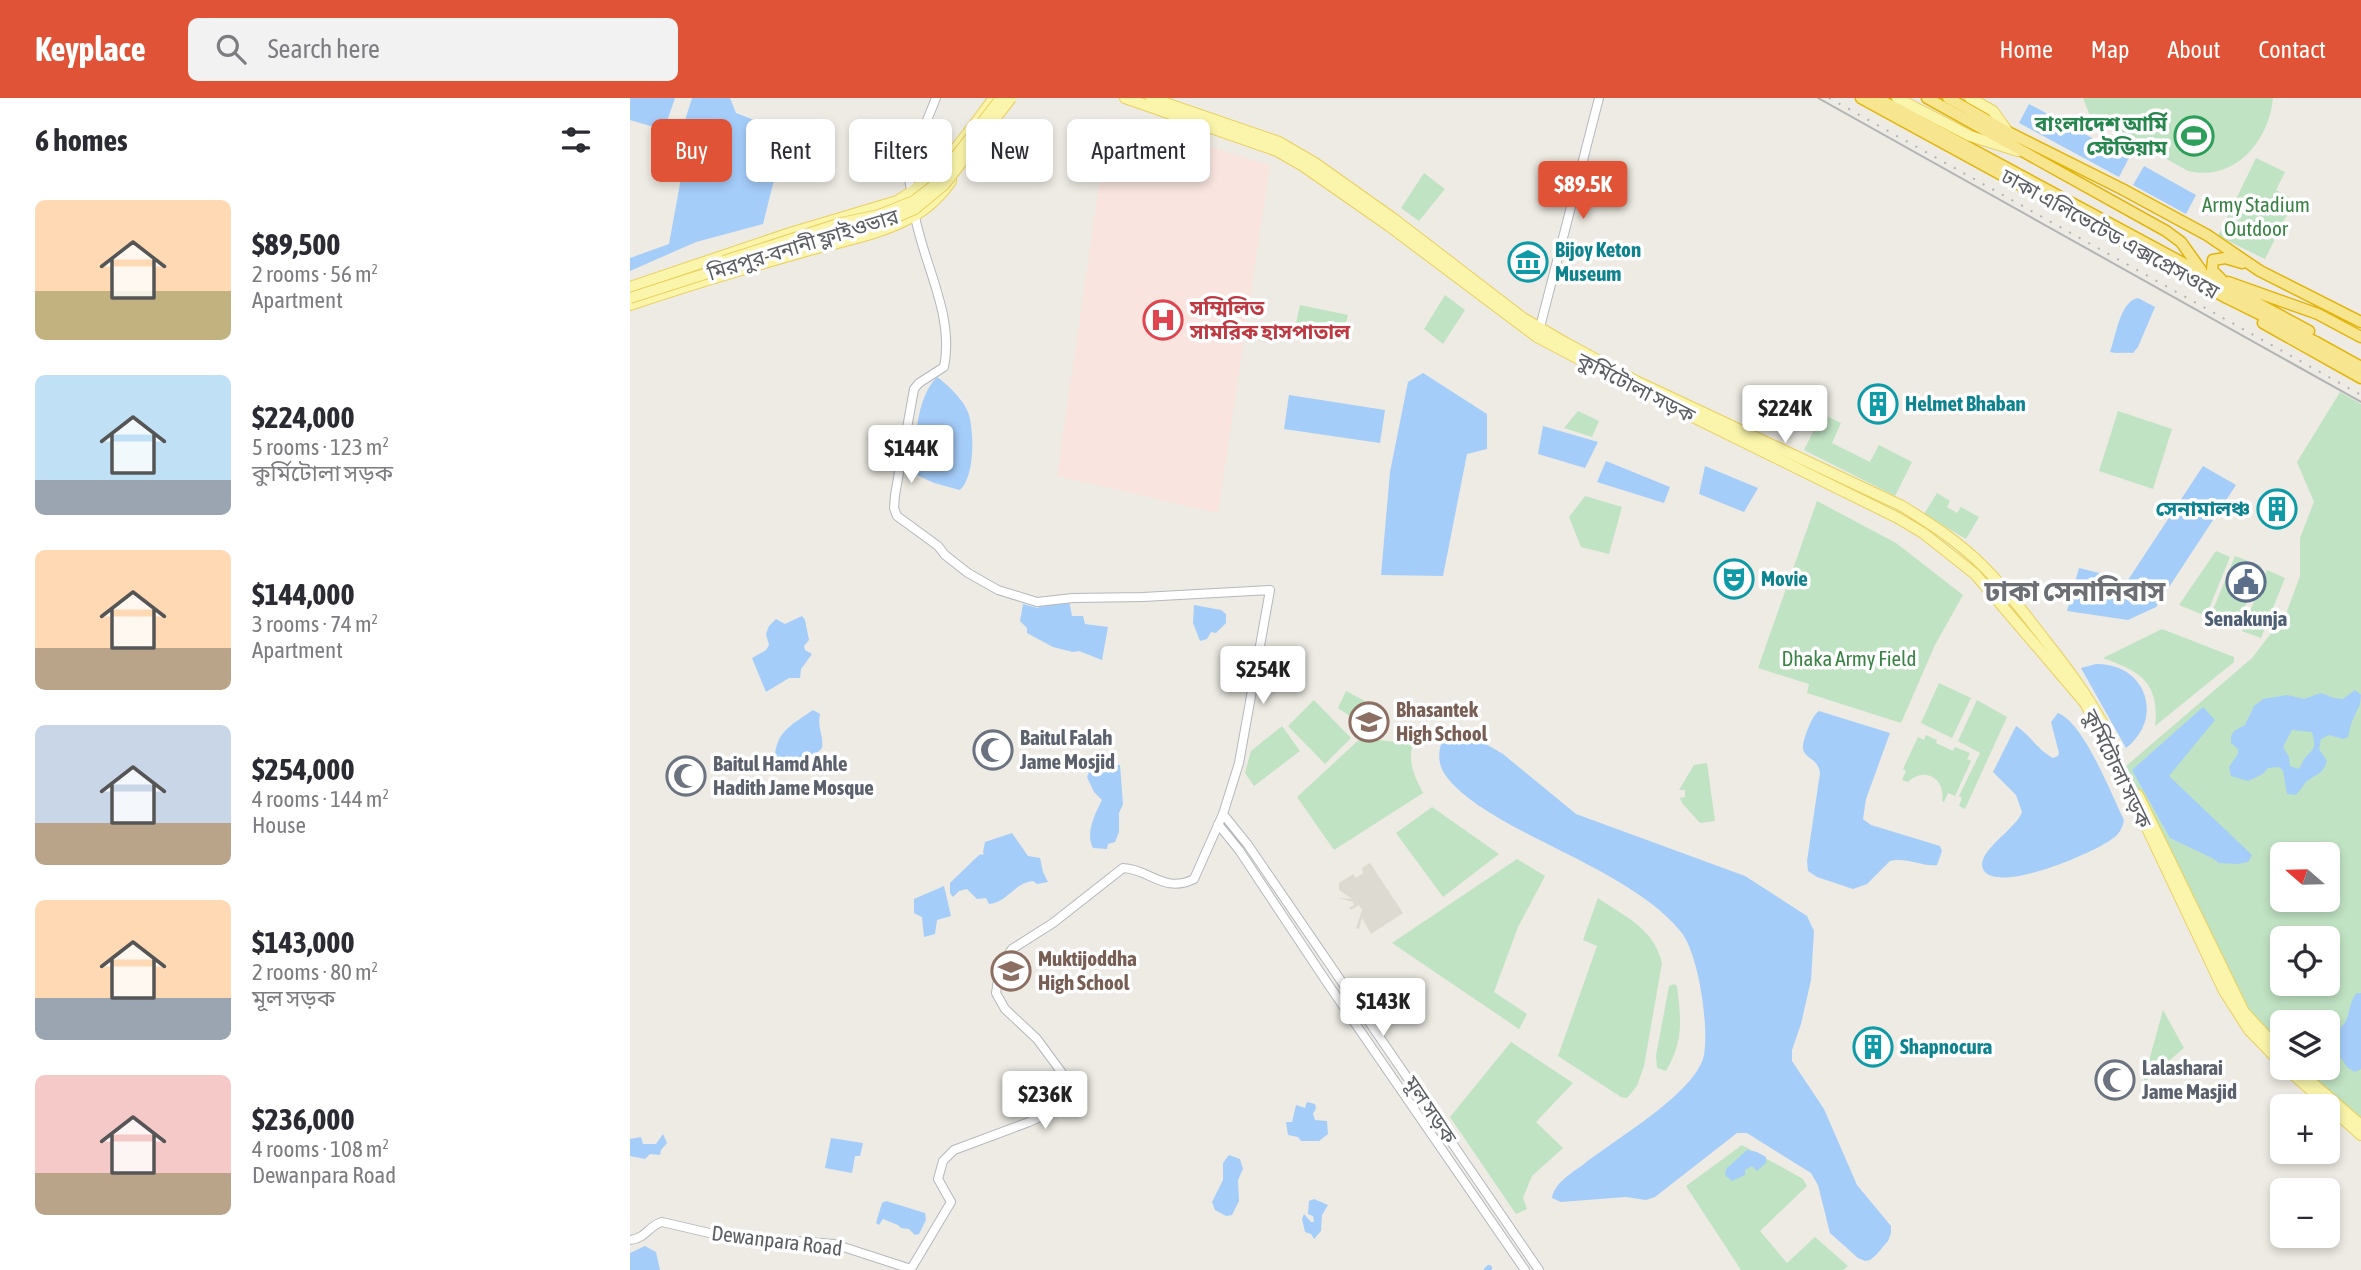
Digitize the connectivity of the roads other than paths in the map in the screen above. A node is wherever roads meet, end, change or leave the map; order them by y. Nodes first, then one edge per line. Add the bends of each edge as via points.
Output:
1 (936, 98) edge
2 (994, 98) edge
3 (1001, 98) edge
4 (1013, 98) edge
5 (1125, 98) edge
6 (1151, 98) edge
7 (1599, 98) edge
8 (1861, 98) edge
9 (1877, 98) edge
10 (1897, 98) edge
11 (1927, 98) edge
12 (1948, 98) edge
13 (1970, 98) edge
14 (2008, 132) junction
15 (2025, 153) junction
16 (912, 193) junction
17 (915, 215) junction
18 (2260, 271) junction
19 (2221, 279) junction
20 (630, 289) edge
21 (630, 298) edge
22 (2227, 298) junction
23 (630, 305) edge
24 (2361, 322) edge
25 (1539, 333) junction
26 (2361, 337) edge
27 (2361, 359) edge
28 (2361, 367) edge
29 (2361, 378) edge
30 (1223, 814) junction
31 (1218, 824) junction
32 (1323, 956) junction
33 (1315, 962) junction
34 (2270, 1041) edge
35 (2270, 1052) edge
36 (2299, 1080) edge
37 (2310, 1080) edge
38 (2361, 1125) edge
39 (2361, 1135) edge
40 (1515, 1236) junction
41 (630, 1240) edge
42 (1506, 1243) junction
43 (1525, 1270) edge
44 (1539, 1270) edge

1 - 16 street via 908,173
2 - 16 main road via 937,170
3 - 20 main road, মিরপুর-বনানী ফ্লাইওভার, bridge via 932,187 906,205
4 - 17 main road via 945,190
4 - 21 main road, মিরপুর-বনানী ফ্লাইওভার, bridge via 944,185 915,209
5 - 25 main road, কুর্মিটোলা সড়ক via 1277,151
6 - 25 main road, কুর্মিটোলা সড়ক via 1279,142 1298,153 1394,219
7 - 25 street
8 - 22 highway, ঢাকা এলিভেটেড এক্সপ্রেসওয়ে
9 - 27 highway, ঢাকা এলিভেটেড এক্সপ্রেসওয়ে
10 - 15 main road via 1970,136
11 - 15 highway
12 - 14 highway
13 - 14 main road via 1993,111
14 - 18 highway via 2207,235
15 - 19 highway via 2166,231 2181,242 2203,271
16 - 17 street
16 - 20 main road via 876,209
17 - 23 main road via 881,230
17 - 30 street via 944,320 947,354 944,367 914,390 895,495 897,516 968,573 998,590 1037,602 1270,590 1239,763
18 - 19 highway via 2218,258 2212,270
18 - 24 highway
19 - 26 highway via 2318,314
22 - 28 highway, ঢাকা এলিভেটেড এক্সপ্রেসওয়ে
22 - 29 highway
25 - 34 main road, কুর্মিটোলা সড়ক via 1902,506 1982,564 2097,710 2244,1012
25 - 35 main road, কুর্মিটোলা সড়ক via 1634,388 1898,518 1975,575 2085,703 2224,991 2249,1030
30 - 31 street
30 - 32 street, মূল সড়ক
31 - 33 street, মূল সড়ক
31 - 41 street, Dewanpara Road via 1194,879 1172,885 1123,868 1006,954 996,993 1004,1009 1037,1039 1079,1099 954,1150 943,1161 938,1179 951,1202 911,1269 834,1244 718,1236 662,1222 643,1237
32 - 33 street
32 - 40 street, মূল সড়ক
33 - 42 street, মূল সড়ক
36 - 39 main road
37 - 38 main road
40 - 42 street
40 - 44 street, মূল সড়ক
42 - 43 street, মূল সড়ক

